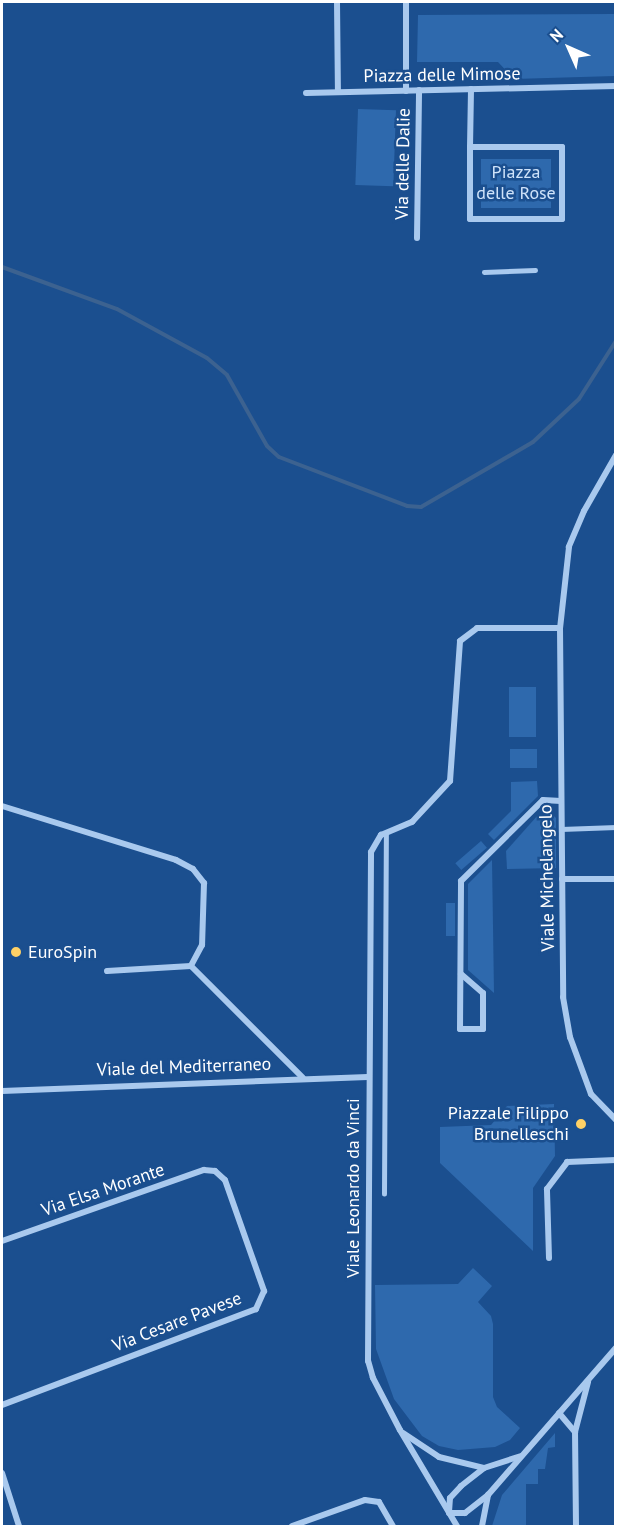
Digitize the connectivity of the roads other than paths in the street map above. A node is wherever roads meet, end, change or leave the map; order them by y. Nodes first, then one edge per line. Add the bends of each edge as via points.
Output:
1 (337, 2) edge
2 (406, 2) edge
3 (615, 86) edge
4 (471, 89) junction
5 (419, 90) junction
6 (406, 91) junction
7 (338, 92) junction
8 (306, 93) dead end
9 (470, 147) junction
10 (417, 238) dead end
11 (535, 270) dead end
12 (484, 272) dead end
13 (615, 454) edge
14 (560, 625) junction
15 (561, 801) junction
16 (2, 806) edge
17 (615, 827) edge
18 (561, 829) junction
19 (386, 833) junction
20 (562, 879) junction
21 (615, 879) edge
22 (191, 966) junction
23 (107, 971) dead end
24 (461, 974) junction
25 (368, 1077) junction
26 (303, 1078) junction
27 (2, 1091) edge
28 (615, 1120) edge
29 (615, 1160) edge
30 (215, 1171) joint
31 (384, 1194) dead end
32 (2, 1241) edge
33 (549, 1258) dead end
34 (615, 1348) edge
35 (589, 1379) junction
36 (2, 1405) edge
37 (559, 1413) junction
38 (400, 1430) junction
39 (575, 1432) junction
40 (520, 1456) junction
41 (484, 1468) junction
42 (2, 1473) edge
43 (488, 1495) junction
44 (449, 1513) junction
45 (19, 1527) edge
46 (292, 1527) edge
47 (393, 1527) edge
48 (457, 1527) edge
49 (482, 1527) edge
50 (576, 1527) edge

1 - 7 street
2 - 6 street
3 - 4 street, Piazza delle Mimose
4 - 5 street, Piazza delle Mimose
4 - 9 street
5 - 6 street, Piazza delle Mimose
5 - 10 street, Via delle Dalie
6 - 7 street, Piazza delle Mimose
7 - 8 street, Piazza delle Mimose
9 - 9 street via 470,219 562,219 562,147
11 - 12 lane
13 - 14 street, Viale Michelangelo via 569,547
14 - 15 street, Viale Michelangelo
14 - 19 street via 477,628 466,633 456,649 450,781 412,822
15 - 18 street, Viale Michelangelo
15 - 24 street via 543,800 461,881
16 - 22 street via 176,860 193,869 204,884 201,945
17 - 18 lane
18 - 20 street, Viale Michelangelo
19 - 25 street, Viale Leonardo da Vinci via 375,841 371,852
19 - 31 lane, Viale Leonardo da Vinci
20 - 21 street
20 - 28 street, Viale Michelangelo via 563,997 570,1037 591,1094
22 - 23 street
22 - 26 street
24 - 24 street via 460,1029 483,1029 483,993
25 - 26 street, Viale del Mediterraneo
25 - 38 street, Viale Leonardo da Vinci via 368,1361
26 - 27 street, Viale del Mediterraneo
29 - 33 street via 567,1162 547,1189
30 - 32 street, Via Elsa Morante via 204,1170
30 - 36 street, Via Cesare Pavese via 225,1180 264,1291 256,1309
34 - 35 street
35 - 37 street
35 - 39 street
37 - 39 street
37 - 40 street
38 - 41 street via 439,1457
38 - 44 street, Viale Leonardo da Vinci
39 - 50 street
40 - 41 street
40 - 43 street
41 - 44 street via 450,1498
42 - 45 street
43 - 44 street via 465,1513
43 - 49 street
44 - 48 street, Viale Leonardo da Vinci
46 - 47 street via 365,1500 379,1502

